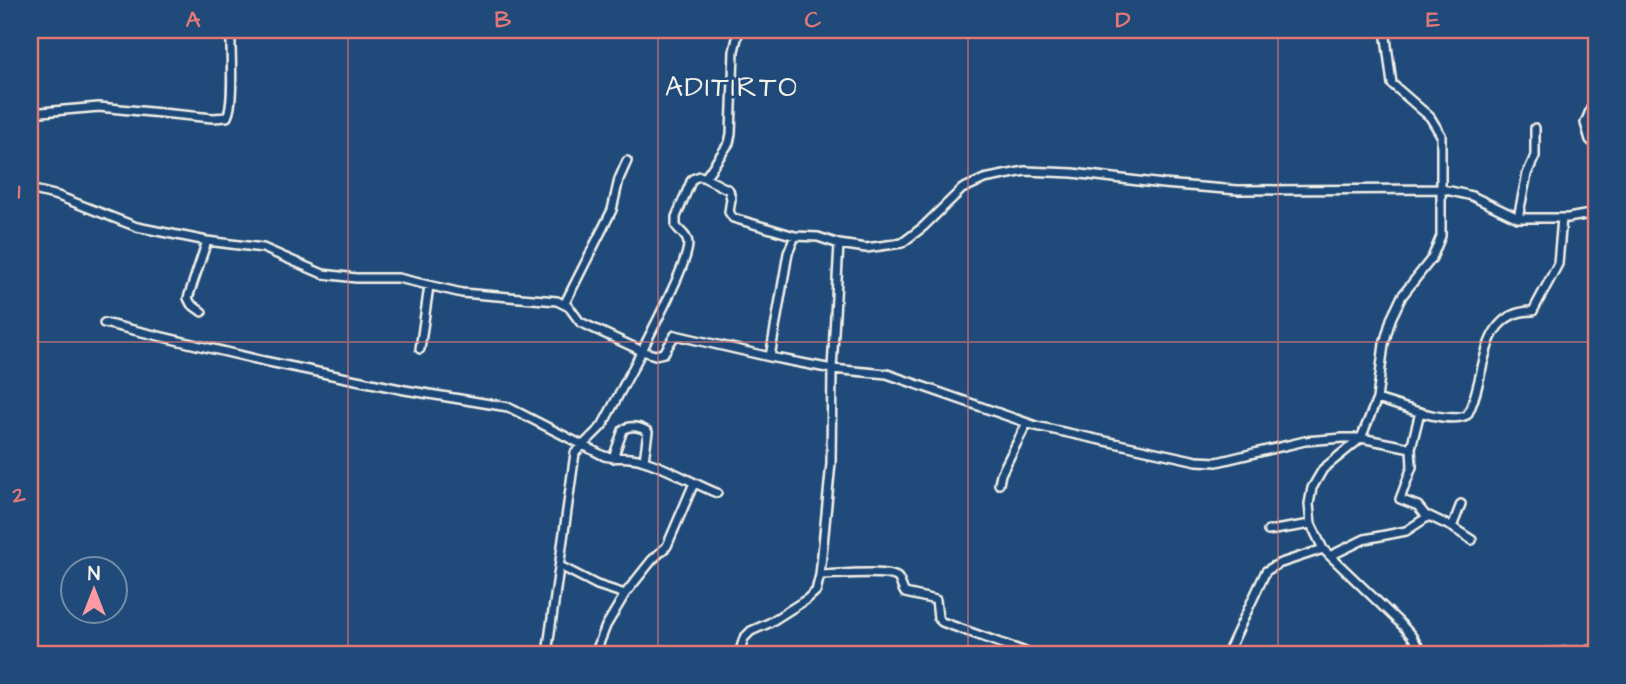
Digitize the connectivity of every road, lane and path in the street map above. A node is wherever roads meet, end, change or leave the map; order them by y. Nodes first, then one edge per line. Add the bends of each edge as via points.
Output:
1 (231, 30) edge
2 (739, 30) edge
3 (1385, 30) edge
4 (1596, 96) edge
5 (30, 113) edge
6 (1535, 128) dead end
7 (1596, 145) edge
8 (627, 161) dead end
9 (705, 178) junction
10 (30, 188) edge
11 (1442, 189) junction
12 (1596, 213) edge
13 (1518, 218) junction
14 (1562, 218) junction
15 (795, 236) junction
16 (207, 241) junction
17 (839, 244) junction
18 (429, 286) junction
19 (565, 303) junction
20 (202, 312) dead end
21 (104, 323) dead end
22 (420, 349) dead end
23 (642, 351) junction
24 (770, 357) junction
25 (832, 369) junction
26 (1377, 399) junction
27 (1420, 412) junction
28 (1027, 423) junction
29 (1361, 438) junction
30 (582, 445) junction
31 (1411, 448) junction
32 (613, 458) junction
33 (644, 460) junction
34 (694, 483) junction
35 (999, 484) dead end
36 (717, 493) dead end
37 (1461, 504) dead end
38 (1427, 517) junction
39 (1311, 524) junction
40 (1452, 527) junction
41 (1268, 531) dead end
42 (1472, 540) dead end
43 (1323, 549) junction
44 (1330, 556) junction
45 (560, 566) junction
46 (820, 575) junction
47 (625, 594) junction
48 (1596, 650) edge
49 (547, 654) edge
50 (596, 654) edge
51 (739, 654) edge
52 (1031, 654) edge
53 (1227, 654) edge
54 (1423, 654) edge
55 (1525, 654) edge

1 - 5 street via 227,117 99,107
2 - 9 street via 731,134
3 - 11 street via 1392,84 1430,117 1441,135
4 - 7 street via 1584,123
6 - 13 street via 1535,156
8 - 19 street via 611,210
9 - 15 street via 729,190 733,218
9 - 23 street via 692,179 679,209 676,226 688,240 687,249
10 - 16 street via 137,227
11 - 13 street via 1472,196
11 - 17 street via 1238,190 1025,171 984,179 962,189 902,243 866,248
11 - 26 street via 1441,236 1432,258 1402,296 1391,319
12 - 14 street
13 - 14 street
14 - 27 street via 1559,259 1548,286 1535,310 1517,312 1494,330 1467,415 1455,418
15 - 17 street
15 - 24 street
16 - 18 street via 263,248 323,274 398,278
16 - 20 street via 188,298
17 - 25 street
18 - 19 street
18 - 22 street
19 - 23 street via 580,321
21 - 30 street via 276,364 508,407
23 - 24 street via 661,355 675,335
23 - 30 street via 602,426
24 - 25 street
25 - 28 street via 887,374
25 - 46 street via 831,463
26 - 27 street
26 - 29 street
27 - 31 street
28 - 29 street via 1210,462 1305,441
28 - 35 street
29 - 31 street
29 - 39 street via 1331,461 1316,480 1309,498
30 - 32 street
30 - 45 street via 574,458
31 - 38 street via 1412,467 1400,500 1418,506
32 - 33 street
32 - 33 street via 623,430 631,427 648,432
33 - 34 street
34 - 36 street
34 - 47 street via 667,546
37 - 40 street
38 - 40 street
38 - 44 street via 1406,531 1365,539
39 - 41 street
39 - 43 street
40 - 42 street
43 - 44 street
43 - 53 street via 1266,571
44 - 54 street via 1401,624
45 - 47 street
45 - 49 street
46 - 51 street via 816,591 747,634
46 - 52 street via 895,576 905,593 936,600 942,622
47 - 50 street
48 - 55 street

